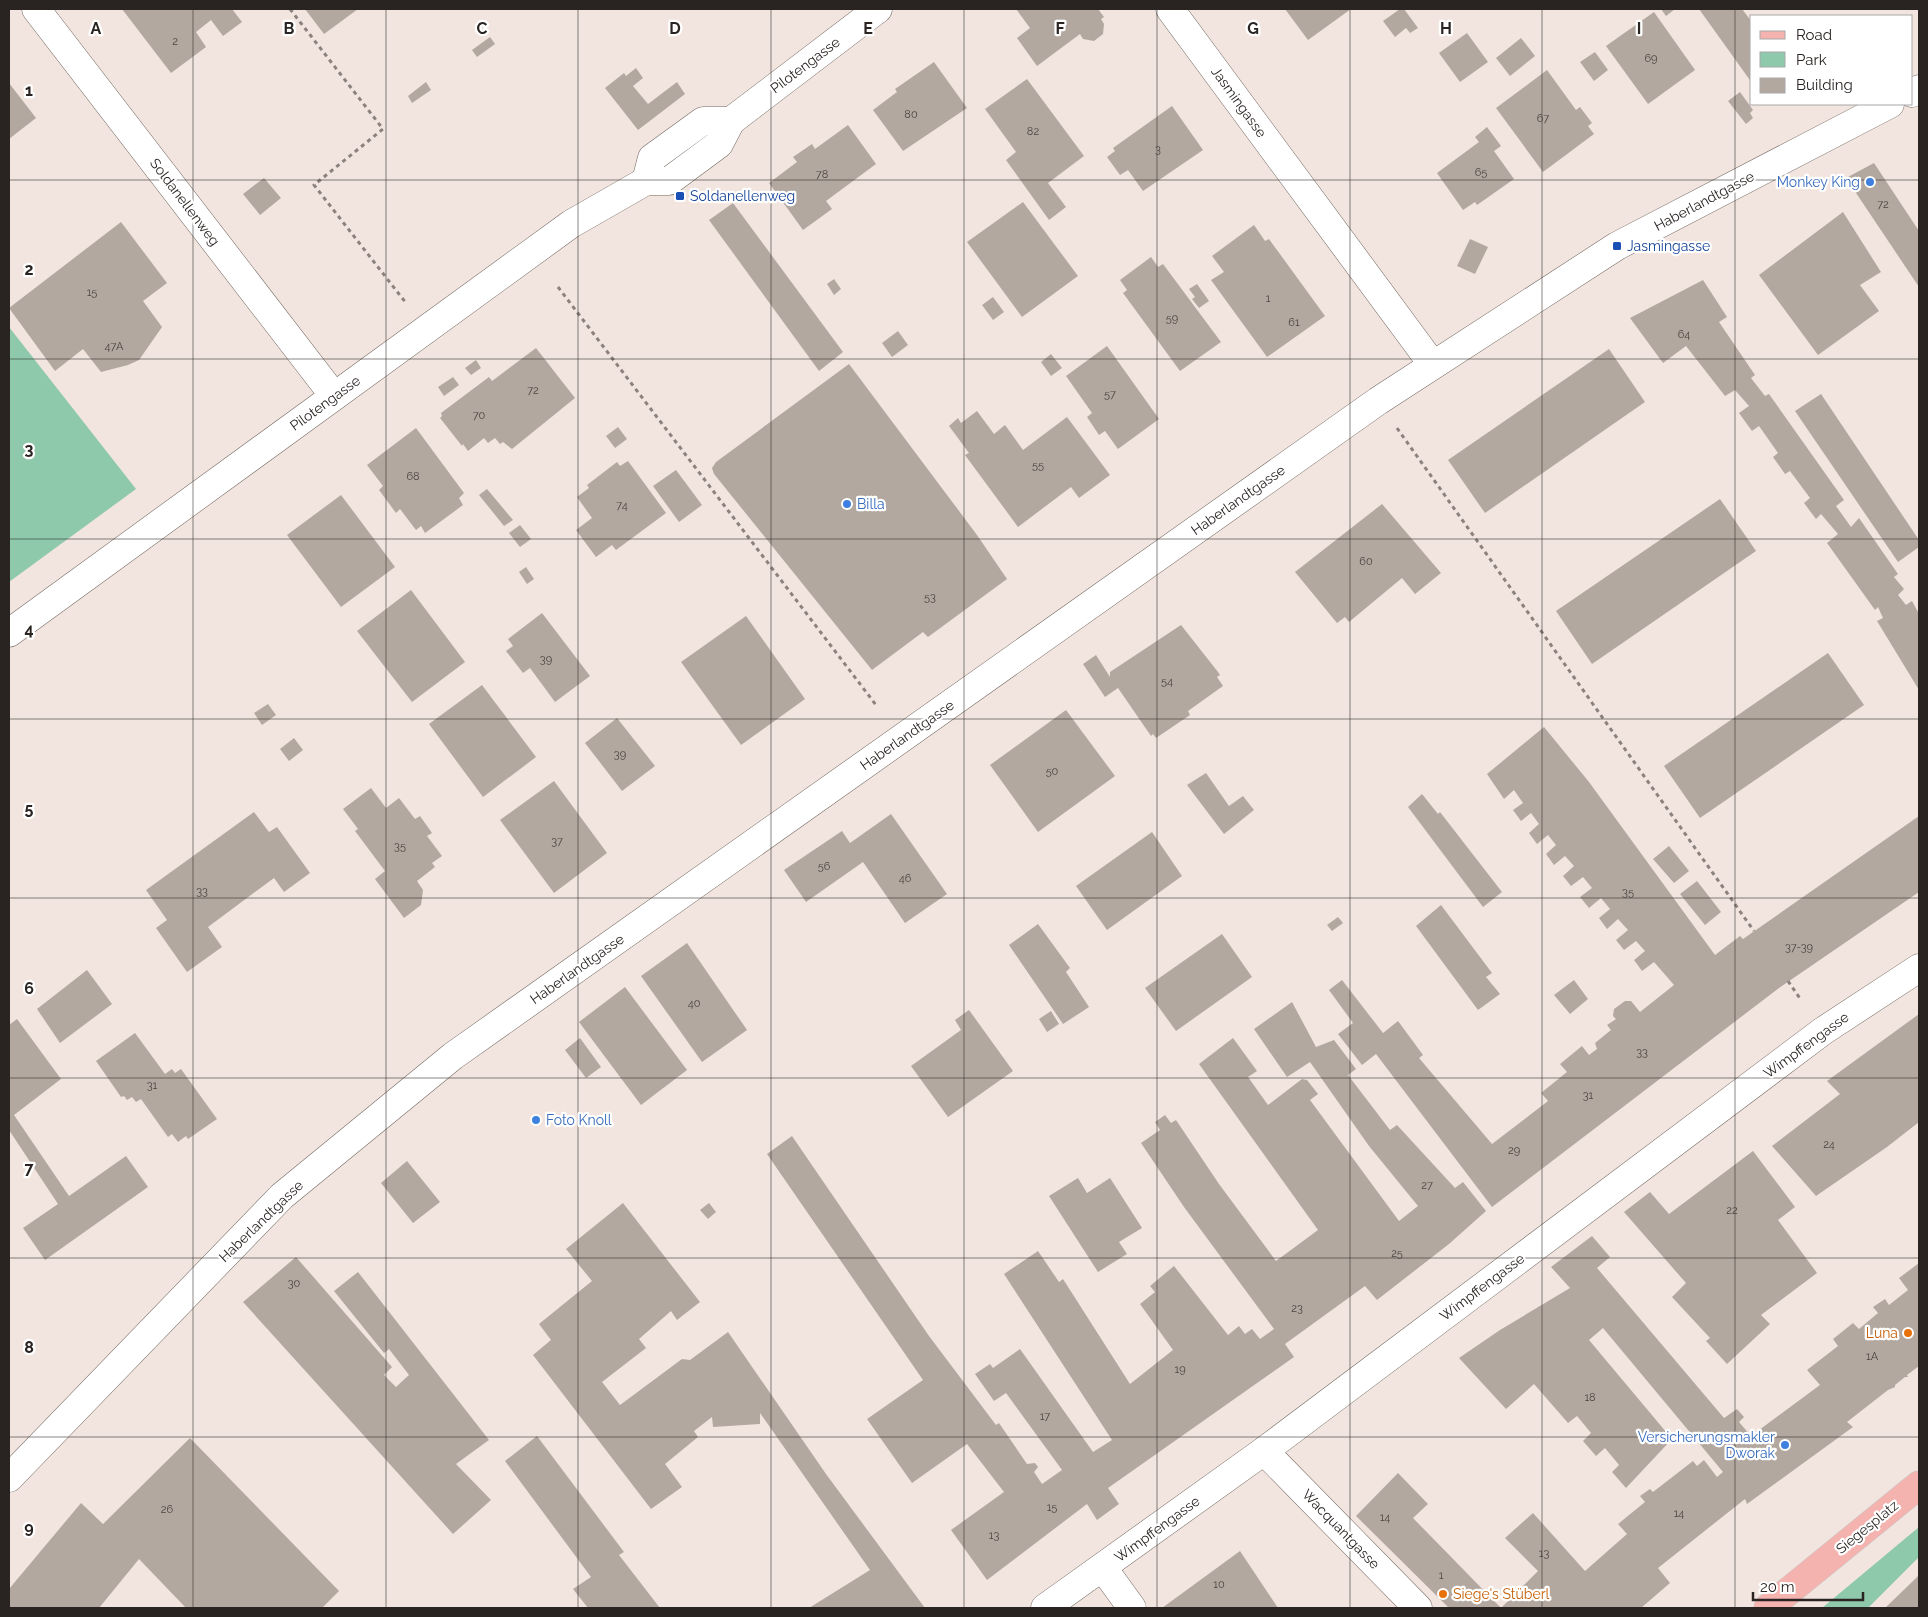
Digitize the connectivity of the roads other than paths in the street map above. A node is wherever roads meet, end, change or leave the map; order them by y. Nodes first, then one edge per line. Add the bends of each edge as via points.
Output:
1 (36, 9) edge
2 (878, 9) edge
3 (1170, 9) edge
4 (1888, 105) edge
5 (1433, 365) junction
6 (334, 396) junction
7 (9, 633) edge
8 (1919, 968) edge
9 (1264, 1451) junction
10 (9, 1477) edge
11 (1919, 1485) edge
12 (1104, 1568) junction
13 (1045, 1608) edge
14 (1132, 1608) edge
15 (1418, 1608) edge
16 (1768, 1608) edge

1 - 6 street, Soldanellenweg
2 - 6 street, Pilotengasse via 731,121 719,144 669,181 646,181 571,224
3 - 5 street, Jasmingasse
4 - 5 street, Haberlandtgasse via 1616,246
5 - 10 street, Haberlandtgasse via 453,1056 282,1196
6 - 7 street, Pilotengasse
8 - 9 street, Wimpffengasse via 1823,1031
9 - 12 street, Wimpffengasse
9 - 15 street, Wacquantgasse
11 - 16 main road, Siegesplatz
12 - 13 street, Wimpffengasse
12 - 14 street

